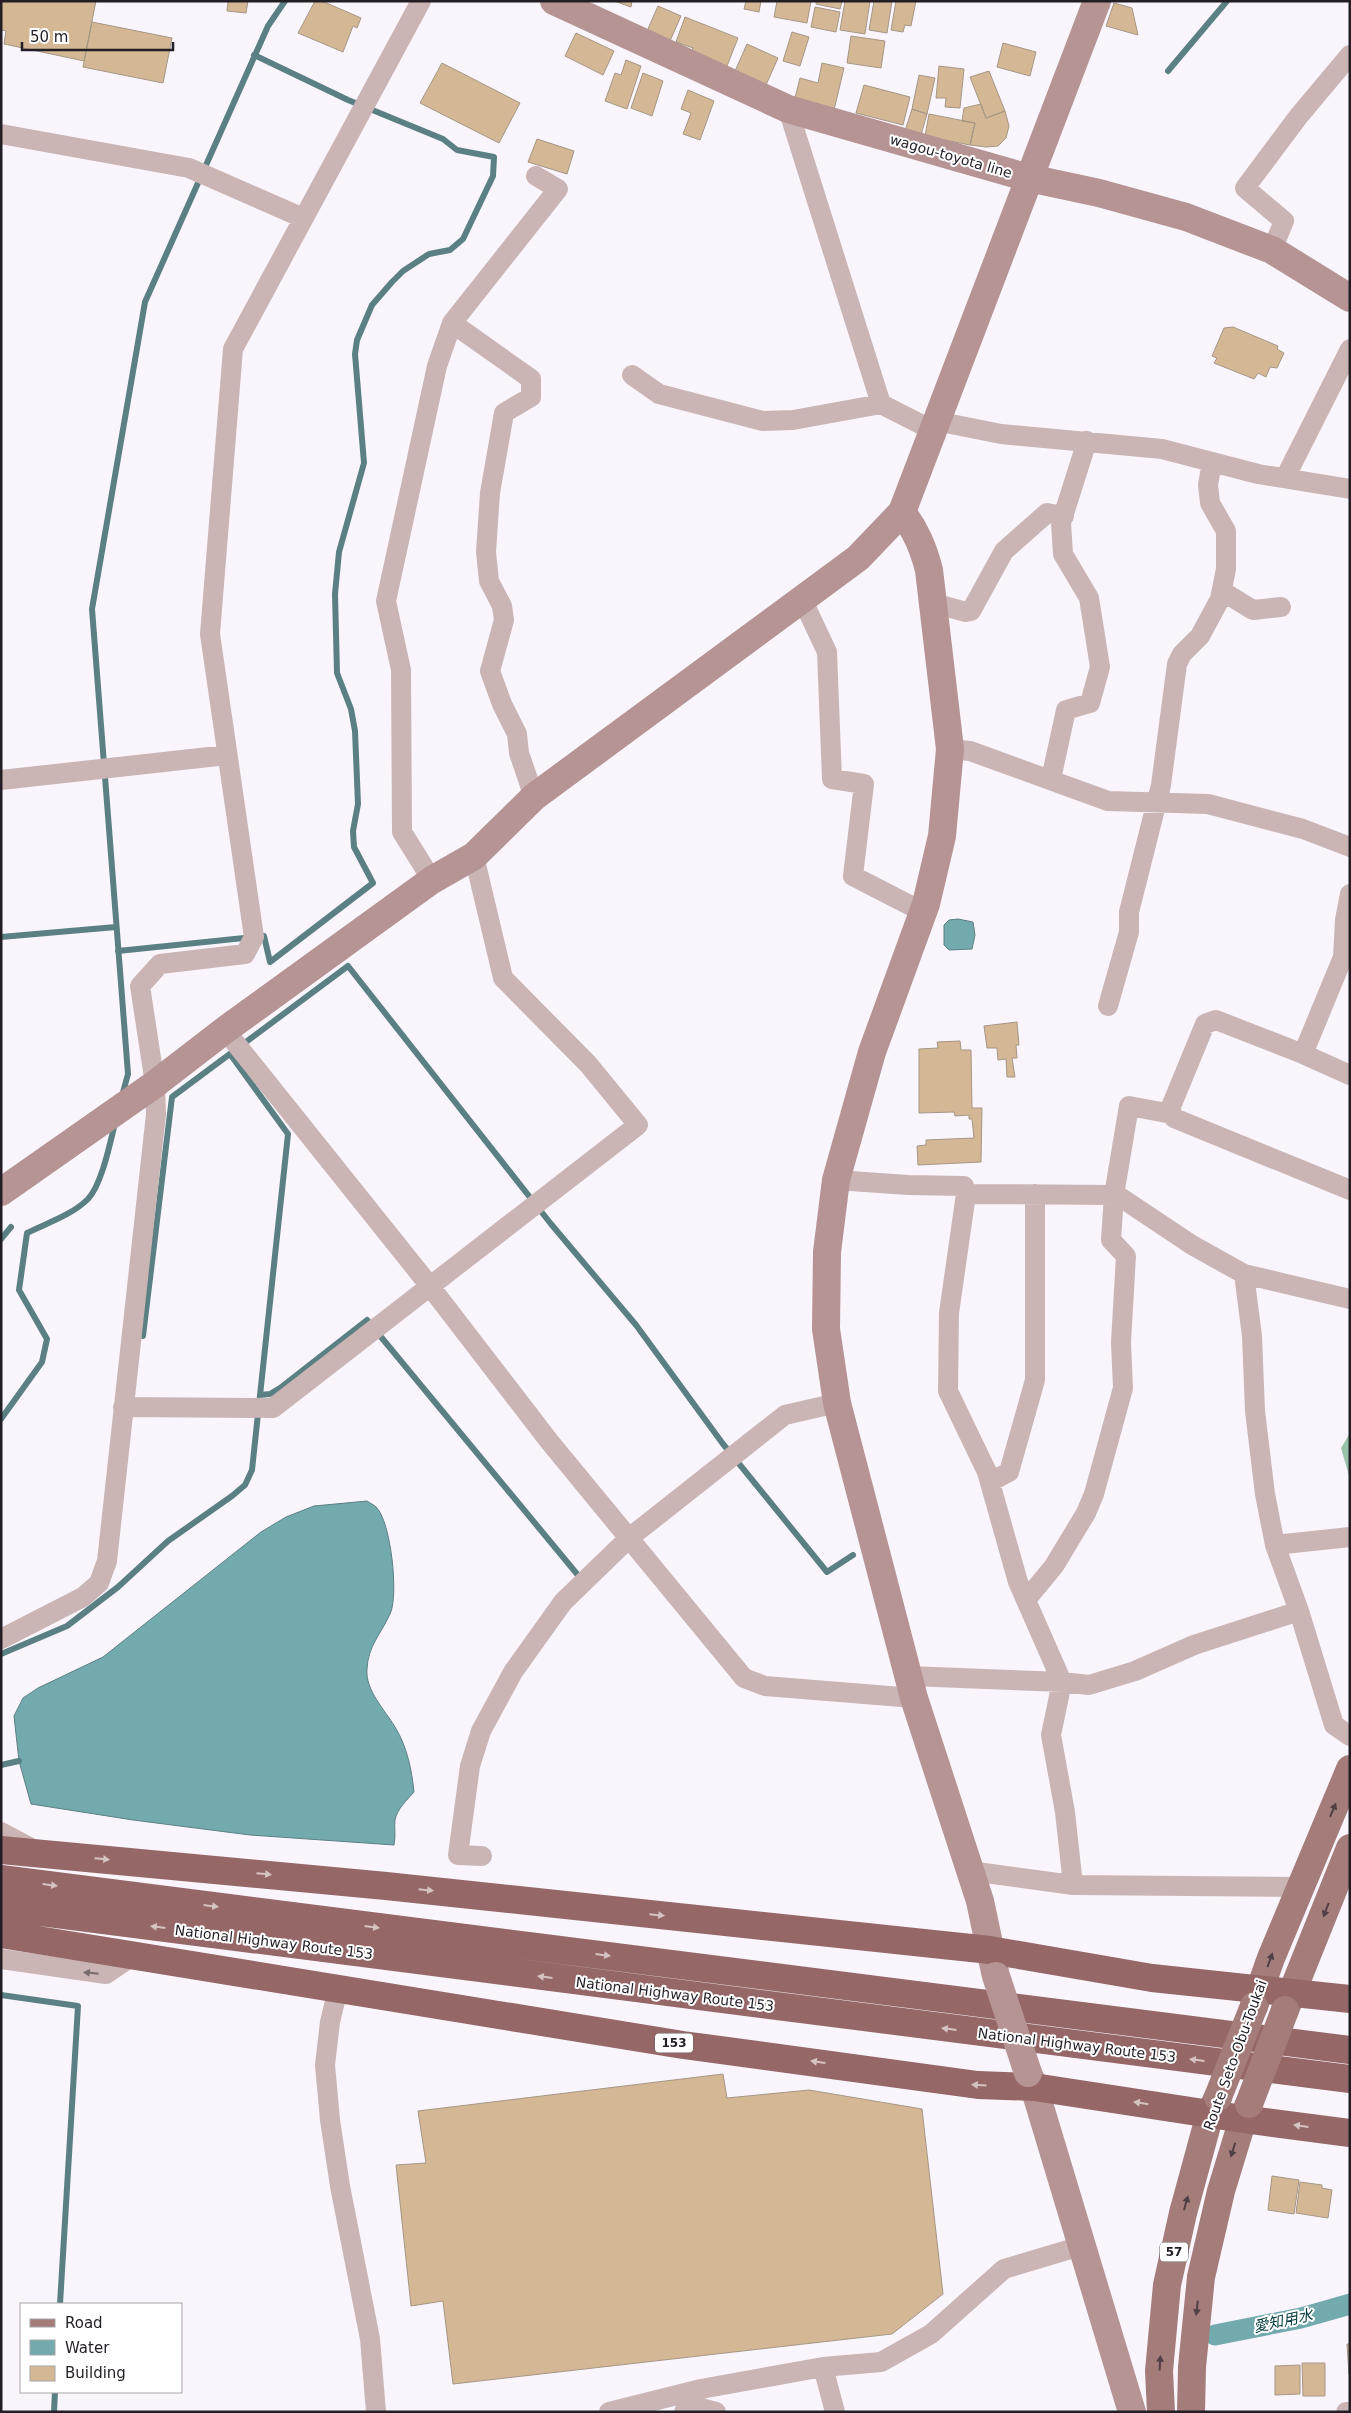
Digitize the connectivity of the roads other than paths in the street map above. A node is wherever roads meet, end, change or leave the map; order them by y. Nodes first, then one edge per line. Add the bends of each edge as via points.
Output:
1 (421, 1) edge
2 (1097, 1) edge
3 (562, 3) edge
4 (1350, 55) edge
5 (788, 109) junction
6 (1, 134) edge
7 (536, 176) dead end
8 (1029, 178) junction
9 (303, 218) junction
10 (1272, 250) junction
11 (1350, 298) edge
12 (452, 323) junction
13 (1350, 348) edge
14 (632, 375) dead end
15 (881, 404) junction
16 (934, 426) junction
17 (1087, 441) junction
18 (1212, 462) junction
19 (1284, 478) junction
20 (1350, 488) edge
21 (902, 512) junction
22 (1064, 516) junction
23 (1222, 591) junction
24 (802, 599) junction
25 (932, 603) junction
26 (1281, 607) dead end
27 (950, 749) junction
28 (228, 755) junction
29 (1050, 779) junction
30 (1, 780) edge
31 (534, 797) junction
32 (1157, 801) junction
33 (1350, 847) edge
34 (474, 856) junction
35 (432, 880) junction
36 (1350, 894) edge
37 (923, 912) junction
38 (1108, 1006) dead end
39 (226, 1030) junction
40 (1303, 1054) junction
41 (1350, 1075) edge
42 (155, 1084) junction
43 (1172, 1114) junction
44 (836, 1180) junction
45 (1350, 1190) edge
46 (1, 1192) edge
47 (966, 1194) junction
48 (1035, 1194) junction
49 (1114, 1195) junction
50 (1244, 1274) junction
51 (1350, 1282) edge
52 (429, 1285) junction
53 (1341, 1297) edge
54 (837, 1403) junction
55 (123, 1407) junction
56 (990, 1482) junction
57 (1350, 1537) edge
58 (629, 1538) junction
59 (1275, 1545) junction
60 (1026, 1600) junction
61 (1299, 1611) junction
62 (1, 1639) edge
63 (1062, 1682) junction
64 (912, 1687) junction
65 (1350, 1736) edge
66 (1350, 1769) edge
67 (1, 1832) edge
68 (1350, 1848) edge
69 (1, 1850) edge
70 (43, 1854) junction
71 (482, 1856) dead end
72 (970, 1871) junction
73 (1, 1879) edge
74 (1073, 1885) junction
75 (1301, 1887) junction
76 (1343, 1889) edge
77 (1, 1907) edge
78 (1, 1934) edge
79 (134, 1955) junction
80 (1, 1959) edge
81 (993, 1963) junction
82 (338, 1989) junction
83 (1257, 1998) junction
84 (1350, 1999) edge
85 (1289, 2002) junction
86 (1350, 2050) edge
87 (1350, 2079) edge
88 (1031, 2080) junction
89 (1214, 2106) junction
90 (1246, 2112) junction
91 (1350, 2133) edge
92 (1081, 2246) junction
93 (823, 2367) junction
94 (376, 2412) edge
95 (608, 2412) edge
96 (684, 2412) edge
97 (716, 2412) edge
98 (835, 2412) edge
99 (1132, 2412) edge
100 (1160, 2412) edge
101 (1191, 2412) edge

1 - 9 street
2 - 8 street
3 - 5 street, wagou-toyota line
4 - 10 street via 1245,188 1284,220
5 - 8 street, wagou-toyota line
5 - 15 street
6 - 9 street via 189,168
7 - 12 street via 558,189
8 - 10 street, wagou-toyota line via 1186,217
8 - 16 street
9 - 28 street via 233,349 210,634
10 - 11 street, wagou-toyota line
12 - 31 street via 531,379 531,398 504,413 490,493 486,552 489,581 502,606 504,620 490,671 517,734 519,753
12 - 35 street via 437,366 386,602 400,670 402,832
13 - 19 street
14 - 15 street via 659,394 763,421 793,420
15 - 16 street
16 - 17 street
16 - 21 street
17 - 18 street via 1162,449
17 - 22 street
18 - 19 street
18 - 23 street via 1208,485 1210,503 1226,531 1226,569
19 - 20 street
21 - 24 street via 858,558
21 - 25 street via 922,545
22 - 25 street via 1047,514 1004,550 971,611
22 - 29 street via 1061,523 1063,554 1089,598 1100,667 1090,703 1066,710
23 - 26 street via 1253,610
23 - 32 street via 1200,636 1182,654 1178,664
24 - 31 street
24 - 37 street via 827,652 832,779 864,784 853,876
25 - 27 street
27 - 29 street via 970,751
27 - 37 street via 942,836
28 - 30 street
28 - 42 street via 254,937 245,954 160,964 140,986
29 - 32 street via 1108,801
31 - 34 street
32 - 33 street via 1227,808 1303,829
32 - 38 street via 1130,912 1129,932
34 - 35 street
34 - 52 street via 503,978 588,1064 638,1125
35 - 39 street
36 - 40 street via 1343,957
37 - 44 street via 872,1052
39 - 42 street
39 - 52 street
40 - 41 street
40 - 43 street via 1216,1020 1205,1024 1170,1109
42 - 46 street
42 - 55 street via 156,1114
43 - 45 street via 1174,1118
43 - 49 street via 1129,1106
44 - 47 street via 908,1185 954,1184 964,1186
44 - 54 street via 827,1252 826,1329
47 - 48 street
47 - 56 street via 949,1313 948,1391
48 - 49 street
48 - 56 street via 1035,1380 1009,1472
49 - 50 street
49 - 60 street via 1111,1240 1126,1256 1121,1342 1123,1388 1086,1513 1054,1566
50 - 53 street
50 - 59 street via 1252,1336 1255,1411
51 - 53 street
52 - 55 street via 273,1408
52 - 58 street via 549,1441
54 - 58 street via 785,1415
54 - 64 street
55 - 62 street via 107,1561 99,1582 82,1597
56 - 60 street
57 - 59 street
58 - 64 street via 744,1678 765,1686
58 - 71 street via 562,1602 513,1672 481,1732 470,1766 458,1855
59 - 61 street
60 - 63 street
61 - 63 street via 1194,1645 1135,1671 1089,1685
61 - 65 street via 1334,1725
63 - 64 street
63 - 74 street via 1051,1736 1065,1812
64 - 72 street
75 -> 66 main road, Route Seto-Obu-Toukai / 57
67 - 70 street
68 - 76 main road, Route Seto-Obu-Toukai / 57
69 - 70 highway
70 -> 81 highway via 396,1887
72 - 74 street
72 - 81 street
73 -> 86 highway, National Highway Route 153
74 - 75 street
83 -> 75 main road, Route Seto-Obu-Toukai / 57
76 -> 85 main road, Route Seto-Obu-Toukai / 57
87 -> 77 highway, National Highway Route 153
78 - 79 highway, 153
79 -> 80 street via 106,1974
79 - 82 highway, 153
81 - 83 highway via 1152,1978
81 - 88 street, bridge
88 -> 82 highway, 153 via 978,2085 683,2045
82 - 94 street via 325,2065 340,2186 370,2339
83 - 85 highway
83 - 89 main road, Route Seto-Obu-Toukai / 57, bridge
84 - 85 highway
85 - 90 main road, Route Seto-Obu-Toukai / 57, bridge
89 -> 88 highway, 153
88 - 92 street
89 - 90 highway, 153
100 -> 89 main road, Route Seto-Obu-Toukai / 57 via 1160,2363 1167,2285 1183,2213
91 -> 90 highway, 153
90 -> 101 main road, Route Seto-Obu-Toukai / 57 via 1209,2235 1201,2277
92 - 93 street via 1004,2268 931,2334 881,2362
92 - 99 street
93 - 95 street via 700,2389
93 - 98 street
96 - 97 street via 700,2408

